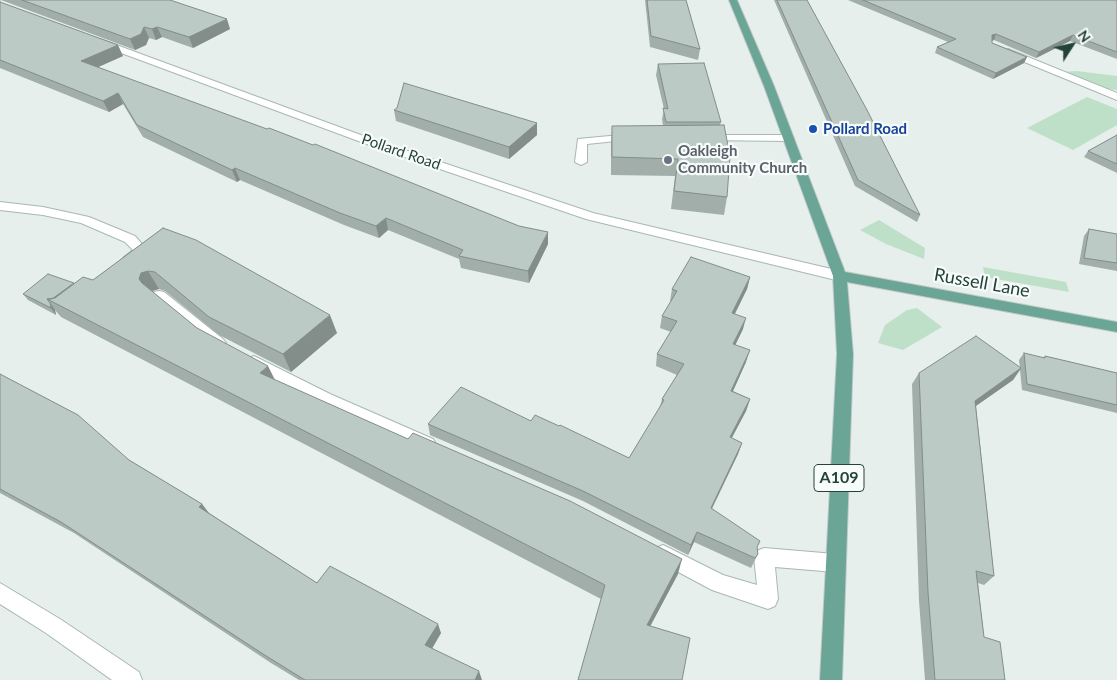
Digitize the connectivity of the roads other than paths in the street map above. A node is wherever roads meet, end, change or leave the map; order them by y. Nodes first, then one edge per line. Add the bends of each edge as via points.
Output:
1 (733, 0) edge
2 (92, 39) edge
3 (1002, 49) edge
4 (1117, 97) edge
5 (641, 137) edge
6 (690, 138) edge
7 (788, 138) junction
8 (581, 162) dead end
9 (1, 207) edge
10 (117, 269) edge
11 (840, 276) junction
12 (159, 296) edge
13 (1117, 327) edge
14 (441, 450) edge
15 (652, 548) edge
16 (836, 563) junction
17 (0, 593) edge
18 (131, 680) edge
19 (831, 680) edge

1 - 7 main road, A109
2 - 11 street, Pollard Road via 365,140 590,216
3 - 4 street
5 - 8 street via 582,141
6 - 7 street
7 - 11 main road, A109
9 - 10 street via 85,220 130,239 141,251
11 - 13 main road, Russell Lane
11 - 16 main road, A109 via 845,354
12 - 14 street via 213,340 324,399
15 - 16 street via 718,583 768,599 764,557
16 - 19 main road, A109
17 - 18 street

